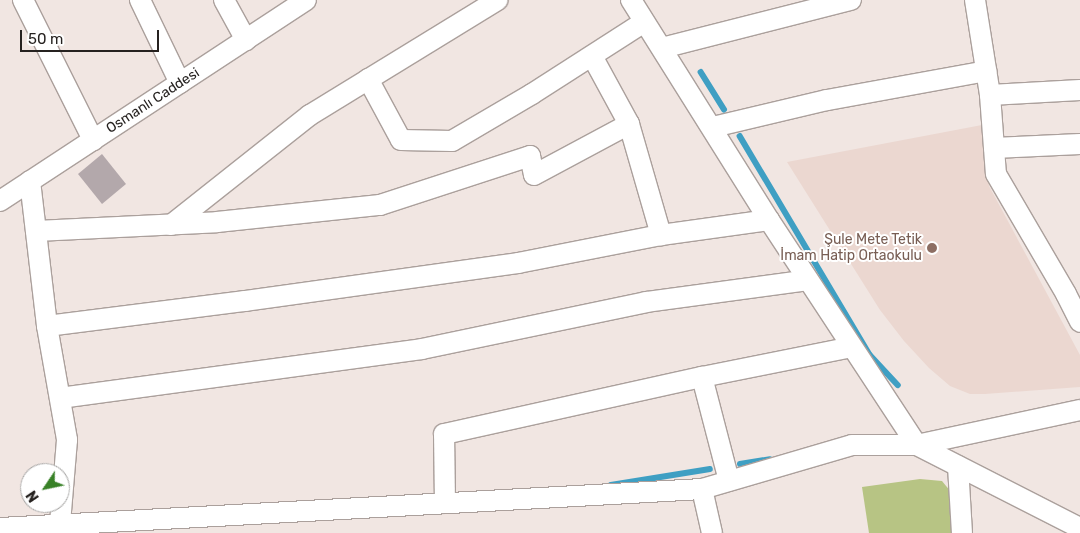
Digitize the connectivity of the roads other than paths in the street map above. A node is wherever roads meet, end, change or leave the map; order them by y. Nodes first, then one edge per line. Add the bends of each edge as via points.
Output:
1 (22, 0) edge
2 (140, 0) edge
3 (224, 0) edge
4 (498, 0) edge
5 (631, 0) edge
6 (851, 0) edge
7 (975, 0) edge
8 (303, 1) edge
9 (644, 22) junction
10 (246, 40) junction
11 (662, 48) junction
12 (592, 56) junction
13 (986, 71) junction
14 (368, 79) junction
15 (180, 83) junction
16 (1080, 90) edge
17 (990, 95) junction
18 (630, 124) junction
19 (713, 127) junction
20 (94, 140) junction
21 (1080, 144) edge
22 (994, 148) junction
23 (30, 181) junction
24 (1, 198) edge
25 (769, 220) junction
26 (171, 225) junction
27 (36, 231) junction
28 (661, 235) junction
29 (808, 280) junction
30 (1080, 322) edge
31 (47, 326) junction
32 (852, 346) junction
33 (702, 377) junction
34 (60, 398) junction
35 (1080, 410) edge
36 (917, 444) junction
37 (958, 466) junction
38 (729, 481) junction
39 (702, 489) junction
40 (445, 504) junction
41 (1080, 516) edge
42 (1059, 517) junction
43 (60, 524) junction
44 (0, 528) edge
45 (1080, 528) edge
46 (712, 533) edge
47 (962, 533) edge

1 - 20 street
2 - 15 street
3 - 10 street
4 - 14 street
5 - 9 street
6 - 11 street
7 - 13 street
8 - 10 street, Osmanlı Caddesi
9 - 11 street
9 - 12 street
10 - 15 street, Osmanlı Caddesi
11 - 19 street
12 - 14 street via 452,141 401,140
12 - 18 street
13 - 17 street
13 - 19 street via 827,100
14 - 26 street via 310,115
15 - 20 street, Osmanlı Caddesi
16 - 17 street
17 - 22 street
18 - 26 street via 534,175 530,156 380,205
18 - 28 street
19 - 25 street
20 - 23 street, Osmanlı Caddesi
21 - 22 street
22 - 30 street via 996,174
23 - 24 street, Osmanlı Caddesi
23 - 27 street
25 - 28 street
25 - 29 street
26 - 27 street
27 - 31 street
28 - 31 street via 518,263
29 - 32 street
29 - 34 street via 646,302 422,349
31 - 34 street
32 - 33 street
32 - 36 street
33 - 38 street
33 - 40 street via 444,434
34 - 43 street via 67,440
35 - 36 street
36 - 37 street
36 - 38 street via 852,445
37 - 42 street
37 - 47 street
38 - 39 street
39 - 40 street
39 - 46 street
40 - 43 street
41 - 42 street
42 - 45 street
43 - 44 street

